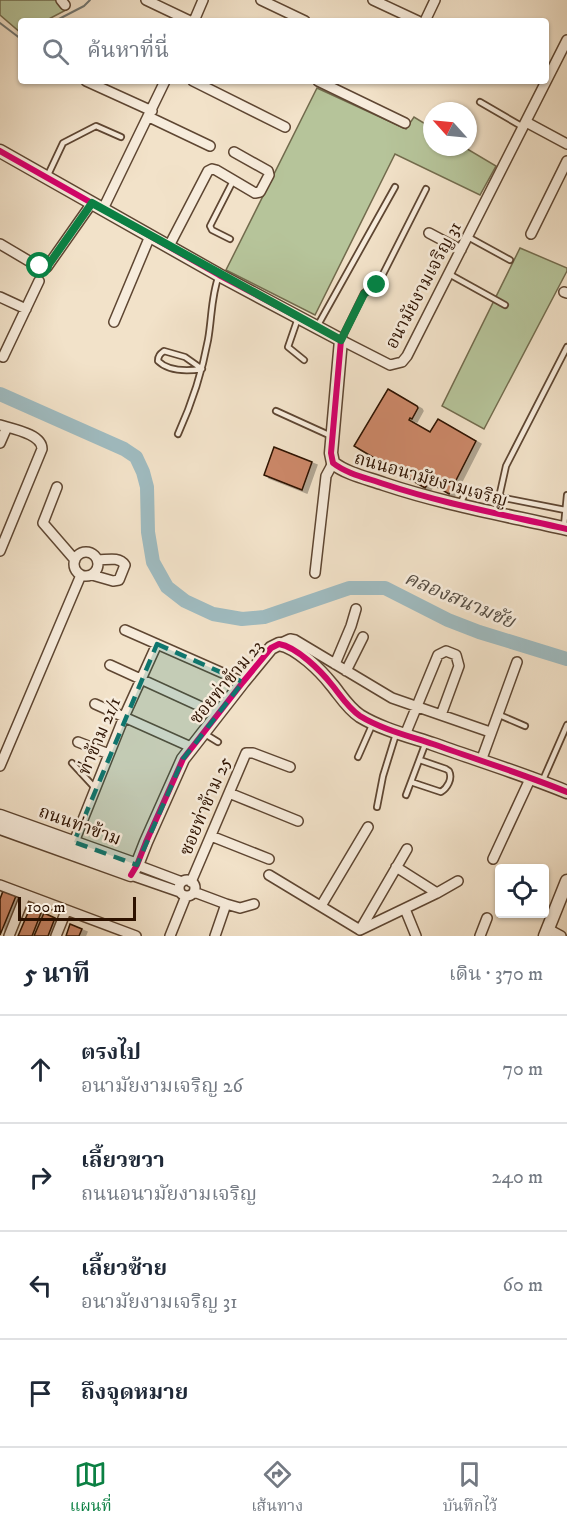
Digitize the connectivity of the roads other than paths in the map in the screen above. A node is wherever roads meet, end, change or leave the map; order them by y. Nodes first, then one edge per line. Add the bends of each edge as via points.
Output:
1 (146, 0) edge
2 (203, 0) edge
3 (261, 0) edge
4 (435, 0) edge
5 (376, 1) edge
6 (185, 18) edge
7 (194, 18) edge
8 (298, 18) edge
9 (412, 18) edge
10 (426, 18) edge
11 (567, 40) edge
12 (549, 70) edge
13 (92, 84) edge
14 (164, 84) edge
15 (199, 84) edge
16 (324, 84) edge
17 (543, 84) edge
18 (480, 102) dead end
19 (150, 114) junction
20 (405, 123) dead end
21 (524, 124) junction
22 (285, 127) dead end
23 (121, 137) dead end
24 (567, 144) edge
25 (210, 147) dead end
26 (0, 151) edge
27 (234, 152) dead end
28 (567, 161) edge
29 (47, 177) junction
30 (233, 180) junction
31 (395, 188) dead end
32 (426, 189) dead end
33 (92, 203) junction
34 (103, 209) junction
35 (429, 233) dead end
36 (531, 234) dead end
37 (150, 236) junction
38 (468, 237) junction
39 (230, 240) dead end
40 (169, 246) junction
41 (1, 248) edge
42 (461, 250) junction
43 (510, 260) dead end
44 (449, 274) junction
45 (219, 275) junction
46 (39, 281) dead end
47 (0, 297) edge
48 (505, 305) dead end
49 (26, 309) junction
50 (298, 318) junction
51 (114, 322) dead end
52 (317, 327) junction
53 (341, 340) junction
54 (567, 347) edge
55 (3, 357) dead end
56 (304, 360) dead end
57 (202, 369) junction
58 (276, 411) dead end
59 (3, 426) edge
60 (178, 434) dead end
61 (332, 436) junction
62 (0, 443) edge
63 (333, 463) junction
64 (57, 487) dead end
65 (567, 495) edge
66 (499, 497) junction
67 (460, 505) junction
68 (566, 510) junction
69 (495, 513) junction
70 (565, 529) edge
71 (0, 550) edge
72 (75, 560) junction
73 (98, 560) junction
74 (315, 573) dead end
75 (92, 574) junction
76 (81, 575) junction
77 (356, 609) dead end
78 (125, 630) dead end
79 (363, 637) dead end
80 (157, 644) junction
81 (279, 644) junction
82 (517, 662) dead end
83 (335, 664) junction
84 (110, 665) dead end
85 (346, 671) junction
86 (142, 679) junction
87 (243, 682) junction
88 (95, 704) dead end
89 (417, 708) junction
90 (217, 714) junction
91 (497, 714) junction
92 (441, 715) junction
93 (124, 717) junction
94 (373, 723) junction
95 (567, 725) edge
96 (525, 726) dead end
97 (490, 732) junction
98 (202, 733) junction
99 (401, 733) junction
100 (78, 741) dead end
101 (218, 742) dead end
102 (426, 742) junction
103 (191, 747) junction
104 (109, 754) junction
105 (358, 757) dead end
106 (420, 760) junction
107 (481, 760) junction
108 (72, 763) dead end
109 (0, 766) edge
110 (290, 767) dead end
111 (537, 780) junction
112 (411, 782) junction
113 (95, 788) junction
114 (567, 792) edge
115 (229, 793) junction
116 (406, 795) dead end
117 (377, 807) dead end
118 (0, 816) edge
119 (298, 821) dead end
120 (369, 827) dead end
121 (0, 828) edge
122 (211, 836) junction
123 (74, 842) junction
124 (407, 849) dead end
125 (269, 859) dead end
126 (493, 859) dead end
127 (396, 867) junction
128 (134, 870) junction
129 (269, 875) dead end
130 (458, 881) dead end
131 (567, 881) edge
132 (0, 885) edge
133 (187, 889) junction
134 (436, 892) junction
135 (25, 896) junction
136 (226, 903) junction
137 (254, 904) dead end
138 (321, 906) junction
139 (405, 909) junction
140 (66, 911) junction
141 (487, 918) dead end
142 (109, 926) junction
143 (360, 930) junction
144 (547, 933) edge
145 (9, 936) edge
146 (56, 936) edge
147 (105, 936) edge
148 (136, 936) edge
149 (170, 936) edge
150 (215, 936) edge
151 (416, 936) edge
152 (480, 936) edge
153 (561, 936) edge

1 - 6 street
2 - 7 street
3 - 8 street
4 - 10 street
5 - 9 street
11 - 12 street, อนามัยงามเจริญ 31
13 - 19 street
14 - 19 street
15 - 22 street
16 - 20 street
17 - 21 street, อนามัยงามเจริญ 31
18 - 21 lane
19 - 25 street
19 - 34 street
21 - 24 street
21 - 38 street, อนามัยงามเจริญ 31
23 - 29 lane via 96,126 66,140
26 - 29 street
27 - 30 street via 265,168 269,175 258,193
28 - 36 street
29 - 33 street
30 - 39 lane via 210,226
30 - 40 street via 216,170 208,171
31 - 52 lane
32 - 53 lane via 379,282 364,294
33 - 34 street
33 - 41 street via 47,267
34 - 37 street
35 - 42 street
37 - 40 street
37 - 51 street
38 - 42 street, อนามัยงามเจริญ 31
38 - 43 lane
40 - 45 street
42 - 44 street, อนามัยงามเจริญ 31
44 - 48 lane
44 - 53 street, อนามัยงามเจริญ 31 via 402,362 384,363
45 - 50 street
45 - 57 lane
46 - 49 street
47 - 49 street
49 - 55 street
50 - 52 street
50 - 56 lane via 288,348
52 - 53 street
53 - 61 street, ถนนอนามัยงามเจริญ
54 - 66 lane via 506,466
57 - 57 lane via 191,360 168,352 160,353 158,358 163,366 182,371
57 - 60 lane
58 - 61 lane
59 - 62 street
59 - 71 street via 38,439 42,449
61 - 63 street, ถนนอนามัยงามเจริญ
63 - 67 street, ถนนอนามัยงามเจริญ via 384,484
63 - 74 street via 326,476
64 - 72 street via 43,523
65 - 68 lane
66 - 67 lane via 469,491
66 - 68 lane
66 - 69 lane
67 - 69 street, ถนนอนามัยงามเจริญ
68 - 70 lane
69 - 70 street, ถนนอนามัยงามเจริญ
72 - 73 street via 84,552 92,553
72 - 76 street via 74,567
73 - 75 street via 97,570
73 - 75 street via 122,561 121,576 113,581
75 - 76 street
76 - 109 street
77 - 83 street
78 - 80 street
79 - 85 street
80 - 86 street, ท่าข้าม 21/1
80 - 87 street
81 - 83 street via 296,640
81 - 87 street, ซอยท่าข้าม 23
81 - 94 street, ซอยท่าข้าม 23 via 312,664 354,712
82 - 91 street
83 - 85 street
84 - 86 street
85 - 89 street
86 - 90 street
86 - 93 street, ท่าข้าม 21/1
87 - 90 street, ซอยท่าข้าม 23
88 - 93 street
89 - 92 street
89 - 92 street via 438,655 446,651 456,655 459,666
89 - 99 street
90 - 98 street, ซอยท่าข้าม 23
91 - 96 lane
91 - 97 street
92 - 97 street
93 - 103 street
93 - 104 street, ท่าข้าม 21/1
94 - 99 street, ซอยท่าข้าม 23
94 - 105 lane
95 - 111 lane
97 - 107 street
98 - 101 lane
98 - 103 street, ซอยท่าข้าม 23
99 - 102 street, ซอยท่าข้าม 23
99 - 117 lane via 383,776
100 - 104 street
102 - 106 lane
102 - 107 street, ซอยท่าข้าม 23
103 - 128 street, ซอยท่าข้าม 23
104 - 113 street, ท่าข้าม 21/1
106 - 112 lane
106 - 112 lane via 446,769 451,778 441,792
107 - 111 street, ซอยท่าข้าม 23
108 - 113 lane
110 - 115 street, ซอยท่าข้าม 25 via 246,753
111 - 114 street, ซอยท่าข้าม 23
111 - 126 street
112 - 116 lane
113 - 123 street, ท่าข้าม 21/1
115 - 119 street
115 - 122 street, ซอยท่าข้าม 25
118 - 123 street, ถนนท่าข้าม
120 - 138 street
121 - 128 street, ถนนท่าข้าม
122 - 125 street
122 - 133 street, ซอยท่าข้าม 25
123 - 128 street, ถนนท่าข้าม
124 - 127 street
127 - 134 street
127 - 143 street
128 - 133 street, ถนนท่าข้าม
129 - 138 street
130 - 134 street
131 - 144 street
132 - 135 street
133 - 136 street, ถนนท่าข้าม
133 - 149 street, ซอยท่าข้าม 25
134 - 139 street
135 - 140 street
135 - 145 street
136 - 137 street, ถนนท่าข้าม via 240,908
136 - 150 street
138 - 143 street
139 - 143 street
139 - 151 street
140 - 142 street
140 - 146 street
141 - 152 street
142 - 147 street
142 - 148 street
144 - 153 street

